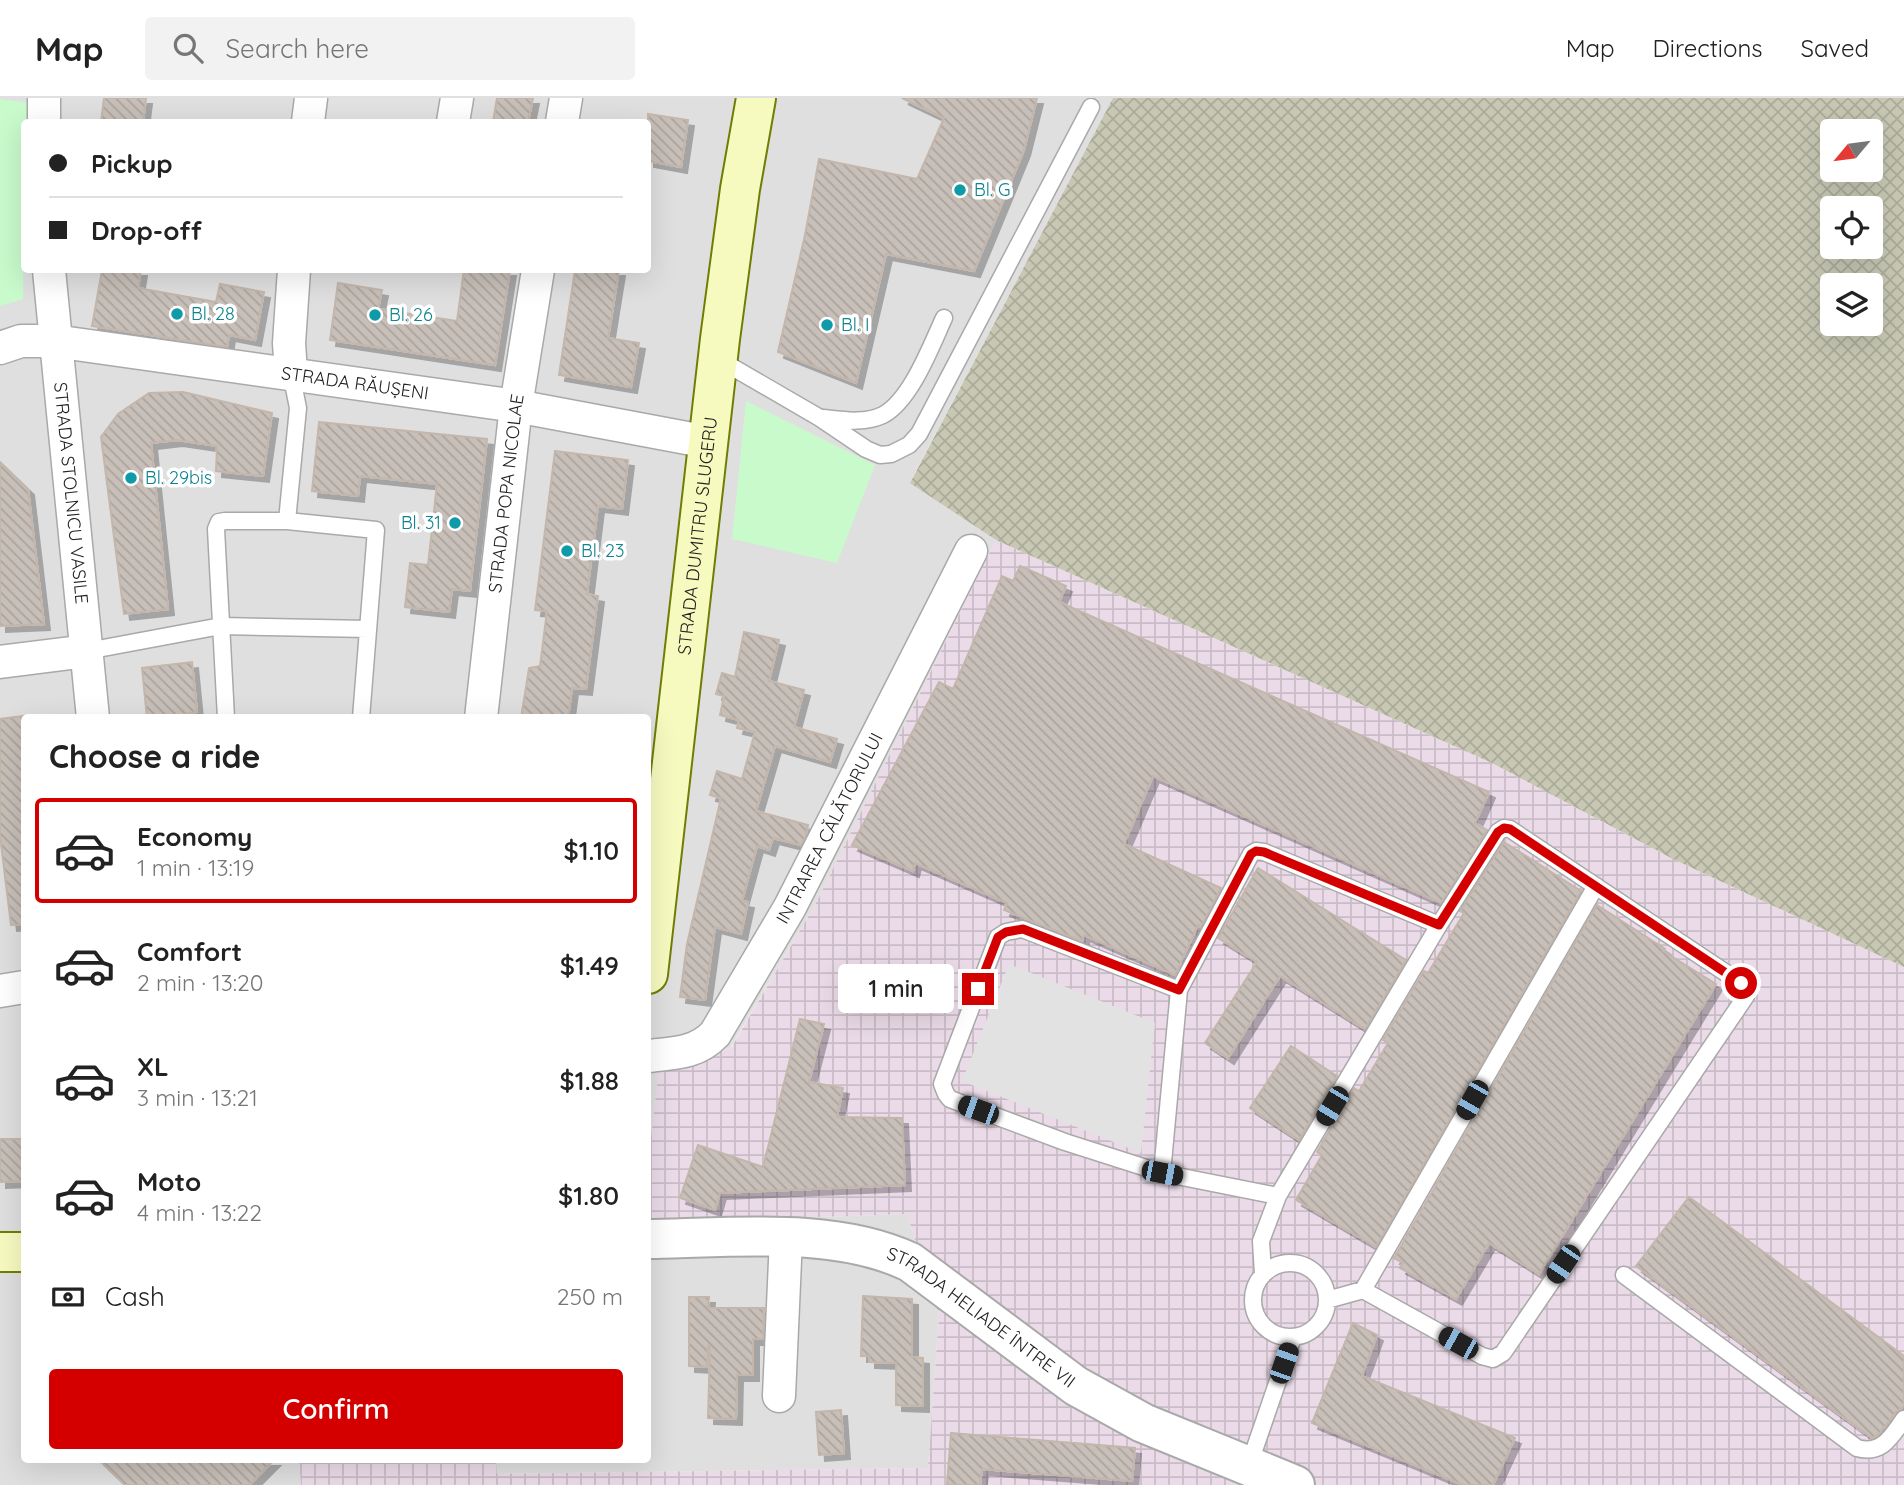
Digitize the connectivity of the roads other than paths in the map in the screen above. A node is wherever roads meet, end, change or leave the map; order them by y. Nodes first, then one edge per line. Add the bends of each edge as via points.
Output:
1 (44, 98) edge
2 (311, 98) edge
3 (457, 98) edge
4 (566, 98) edge
5 (756, 98) edge
6 (1091, 107) dead end
7 (44, 119) edge
8 (308, 119) edge
9 (454, 119) edge
10 (562, 119) edge
11 (49, 273) edge
12 (294, 273) edge
13 (538, 273) edge
14 (944, 318) dead end
15 (54, 341) junction
16 (0, 348) edge
17 (717, 358) junction
18 (291, 373) junction
19 (516, 406) junction
20 (820, 418) junction
21 (708, 442) junction
22 (287, 521) junction
23 (971, 551) dead end
24 (221, 626) junction
25 (368, 629) junction
26 (87, 651) junction
27 (0, 662) edge
28 (93, 714) edge
29 (226, 714) edge
30 (361, 714) edge
31 (481, 714) edge
32 (1596, 886) junction
33 (1439, 925) junction
34 (651, 947) edge
35 (21, 987) edge
36 (0, 990) edge
37 (1179, 990) junction
38 (651, 1056) edge
39 (1162, 1173) junction
40 (1278, 1196) junction
41 (786, 1238) junction
42 (651, 1239) edge
43 (0, 1252) edge
44 (21, 1252) edge
45 (1263, 1274) junction
46 (1624, 1275) dead end
47 (1363, 1290) junction
48 (1327, 1300) junction
49 (1293, 1337) junction
50 (779, 1396) dead end
51 (1904, 1419) edge
52 (1248, 1468) junction
53 (1295, 1485) edge

1 - 7 street
2 - 8 street
3 - 9 street
4 - 10 street
5 - 17 main road, STRADA DUMITRU SLUGERU
6 - 20 lane via 919,434 909,445 880,455
11 - 15 street, STRADA STOLNICU VASILE
12 - 18 street
13 - 19 street, STRADA POPA NICOLAE
14 - 20 lane via 895,405 865,420
15 - 16 street, STRADA RĂUȘENI via 22,341
15 - 18 street, STRADA RĂUȘENI
15 - 26 street, STRADA STOLNICU VASILE
17 - 20 lane
17 - 21 main road, STRADA DUMITRU SLUGERU
18 - 19 street, STRADA RĂUȘENI
18 - 22 lane via 298,408
19 - 21 street, STRADA RĂUȘENI
19 - 31 street, STRADA POPA NICOLAE
21 - 34 main road, STRADA DUMITRU SLUGERU
22 - 24 lane via 219,522
22 - 25 lane via 376,530
23 - 38 street, INTRAREA CĂLĂTORULUI via 790,907 715,1034 689,1052
24 - 25 lane
24 - 26 lane
24 - 29 lane
25 - 30 lane
26 - 27 street
26 - 28 street, STRADA STOLNICU VASILE
32 - 33 lane via 1504,828
32 - 47 lane
32 - 47 lane via 1741,983 1746,996 1503,1353 1493,1359 1482,1356
33 - 37 lane via 1256,851
33 - 40 lane
35 - 36 street
37 - 39 lane
37 - 39 lane via 1023,929 1006,932 998,937 942,1084 956,1102
39 - 40 lane
40 - 45 lane via 1261,1241
41 - 42 street, STRADA HELIADE ÎNTRE VII
41 - 50 street
41 - 52 street, STRADA HELIADE ÎNTRE VII via 859,1244 910,1262 1076,1386 1143,1423
43 - 44 main road
45 - 48 lane via 1275,1266 1304,1265 1316,1273
45 - 49 lane via 1255,1287 1256,1316 1278,1335
46 - 51 lane via 1857,1448 1871,1451 1882,1447
47 - 48 lane
48 - 49 lane via 1317,1325
49 - 52 lane
52 - 53 street, STRADA HELIADE ÎNTRE VII

